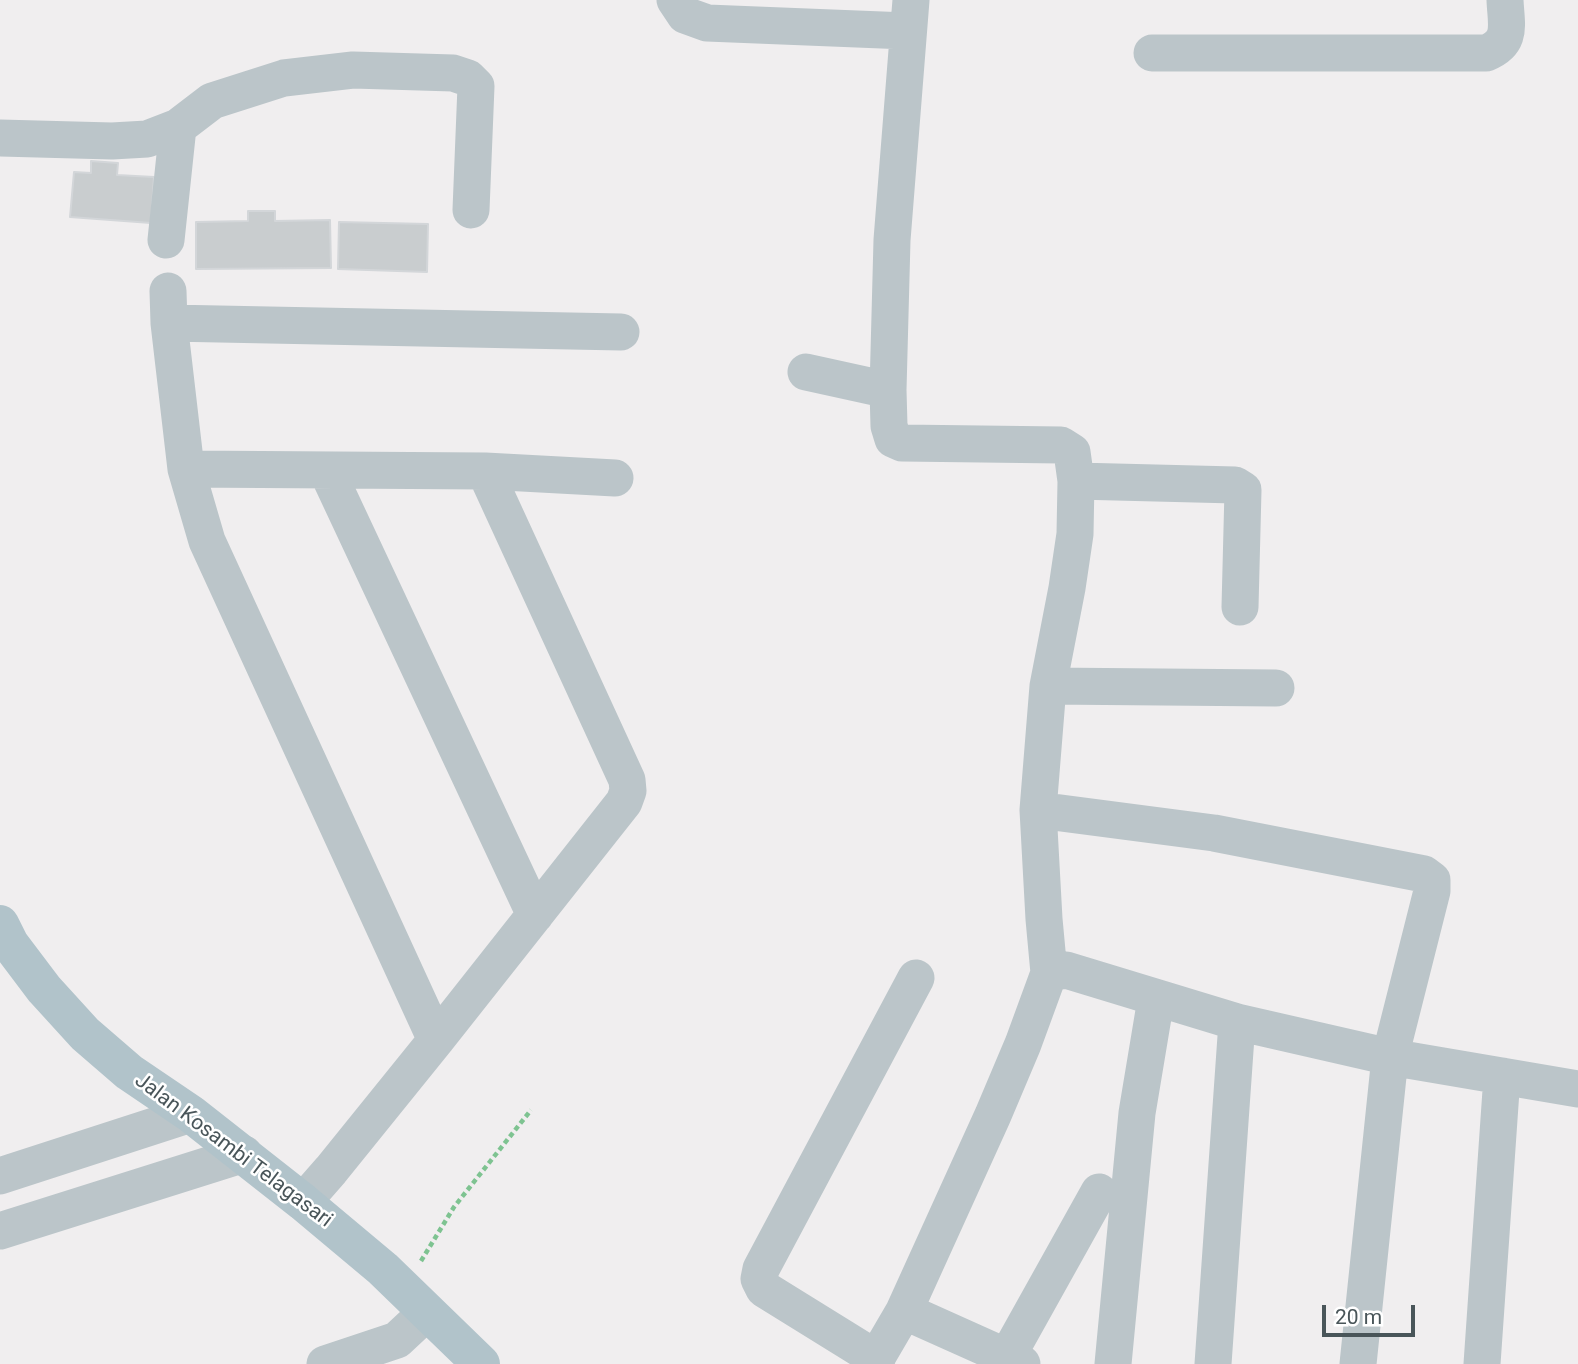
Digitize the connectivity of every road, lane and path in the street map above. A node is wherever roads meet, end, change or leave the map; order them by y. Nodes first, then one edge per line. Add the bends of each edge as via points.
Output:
1 (675, 0) edge
2 (1505, 0) edge
3 (909, 16) edge
4 (1152, 53) dead end
5 (178, 127) junction
6 (0, 138) edge
7 (471, 210) dead end
8 (166, 240) dead end
9 (621, 332) dead end
10 (806, 372) dead end
11 (888, 390) junction
12 (186, 469) junction
13 (327, 471) junction
14 (485, 471) junction
15 (615, 478) dead end
16 (1076, 481) junction
17 (1240, 607) dead end
18 (1048, 686) junction
19 (1276, 688) dead end
20 (1038, 810) junction
21 (535, 915) junction
22 (0, 924) edge
23 (1049, 973) junction
24 (916, 978) dead end
25 (1156, 999) junction
26 (1237, 1022) junction
27 (436, 1040) junction
28 (1390, 1057) junction
29 (1502, 1076) junction
30 (1578, 1088) edge
31 (531, 1110) dead end
32 (191, 1114) junction
33 (244, 1154) junction
34 (0, 1176) edge
35 (1099, 1192) dead end
36 (303, 1202) junction
37 (0, 1231) edge
38 (416, 1300) junction
39 (904, 1311) junction
40 (1015, 1360) edge
41 (875, 1361) edge
42 (325, 1364) edge
43 (481, 1364) edge
44 (1113, 1364) edge
45 (1213, 1364) edge
46 (1358, 1364) edge
47 (1482, 1364) edge

1 - 3 street via 685,15 707,23
2 - 4 street via 1506,33 1496,49 1486,52
3 - 11 street via 892,240
5 - 6 street via 146,139
5 - 7 street via 212,101 284,78 353,70 453,73 476,86
5 - 8 street
9 - 12 street via 168,307
10 - 11 street
11 - 16 street via 893,439 902,443 1061,445 1072,452
12 - 13 street
12 - 27 street via 207,541
13 - 14 street
13 - 21 street
14 - 15 street
14 - 21 street via 627,780 624,802
16 - 17 street via 1240,487
16 - 18 street via 1068,588
18 - 19 street
18 - 20 street
20 - 23 street
20 - 28 street via 1214,833 1430,877 1432,891
21 - 27 street
22 - 32 main road, Jalan Kosambi Telagasari via 44,989 85,1034 129,1072
23 - 25 street via 1066,970
23 - 39 street via 993,1115
24 - 41 street via 761,1269 764,1289
25 - 26 street
25 - 44 street via 1136,1113
26 - 28 street
26 - 45 street
27 - 36 street
28 - 29 street
28 - 46 street
29 - 30 street
29 - 47 street
31 - 38 path via 454,1207
32 - 33 main road, Jalan Kosambi Telagasari
32 - 34 street
33 - 36 main road, Jalan Kosambi Telagasari
33 - 37 street
35 - 40 street
36 - 38 main road, Jalan Kosambi Telagasari
38 - 42 street via 397,1340
38 - 43 main road, Jalan Kosambi Telagasari
39 - 40 street
39 - 41 street

